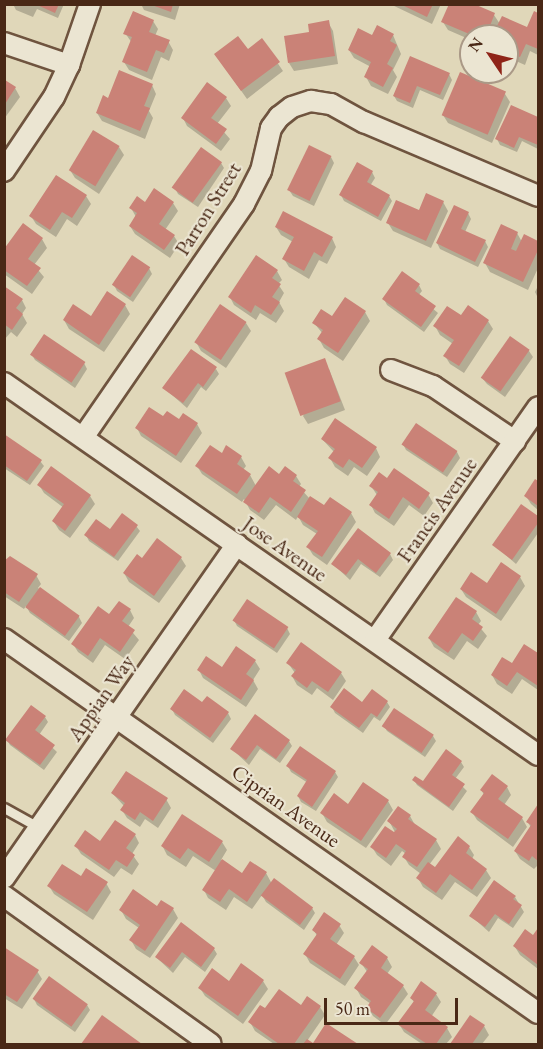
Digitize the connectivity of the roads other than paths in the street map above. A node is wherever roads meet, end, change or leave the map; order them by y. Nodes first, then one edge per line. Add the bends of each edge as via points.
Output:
1 (90, 4) edge
2 (4, 43) edge
3 (69, 65) junction
4 (4, 171) edge
5 (538, 196) edge
6 (391, 370) dead end
7 (4, 383) edge
8 (538, 407) edge
9 (84, 436) junction
10 (515, 441) junction
11 (237, 544) junction
12 (4, 639) edge
13 (375, 640) junction
14 (118, 716) junction
15 (538, 755) edge
16 (4, 808) edge
17 (39, 828) junction
18 (4, 878) edge
19 (4, 896) edge
20 (538, 1013) edge
21 (211, 1044) edge

1 - 3 street
2 - 3 street
3 - 4 street via 42,118
5 - 9 street, Parron Street via 364,122 332,104 311,101 292,107 271,128 261,171 244,204
6 - 10 street via 433,386
7 - 9 street, Jose Avenue
8 - 10 street, Francis Avenue
9 - 11 street, Jose Avenue
10 - 13 street, Francis Avenue
11 - 13 street, Jose Avenue
11 - 14 street, Appian Way
12 - 14 street, Ciprian Avenue
13 - 15 street, Jose Avenue
14 - 17 street, Appian Way
14 - 20 street, Ciprian Avenue
16 - 17 lane
17 - 18 street, Appian Way
19 - 21 street

